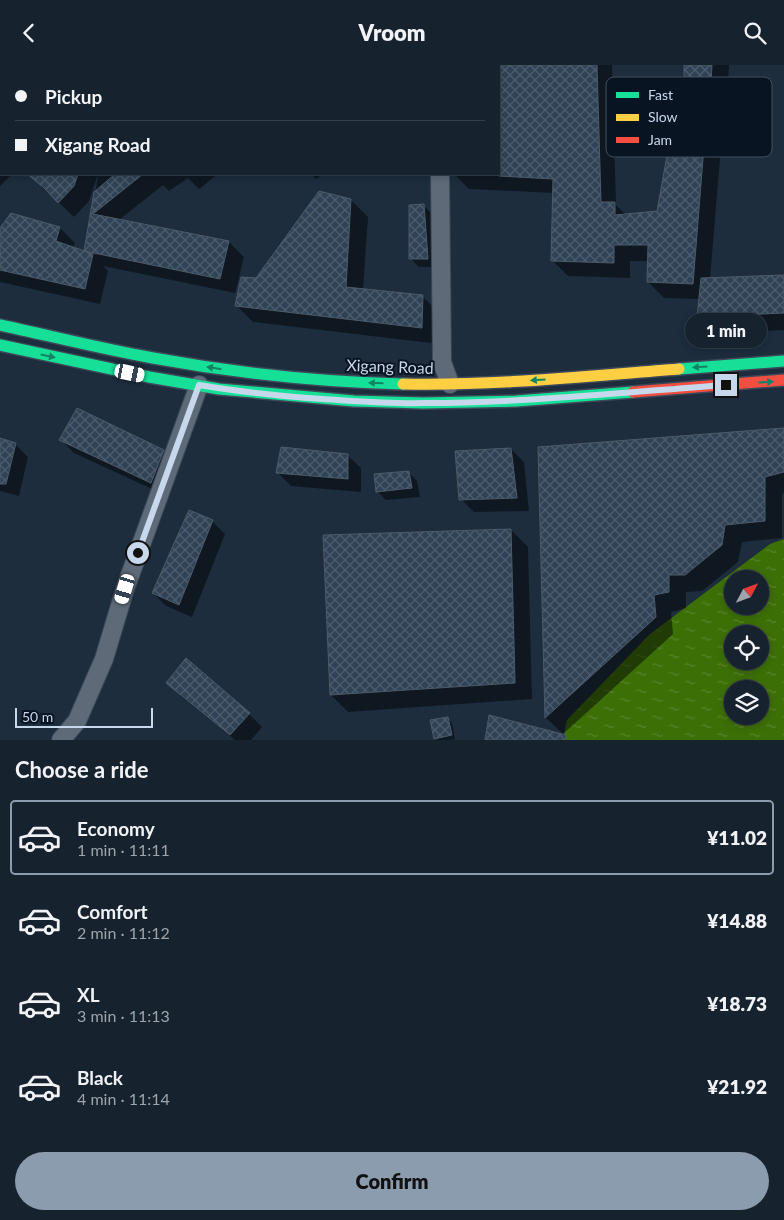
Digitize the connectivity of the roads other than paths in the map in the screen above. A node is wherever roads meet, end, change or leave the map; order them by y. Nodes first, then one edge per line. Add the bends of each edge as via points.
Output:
1 (440, 175) edge
2 (0, 325) edge
3 (0, 345) edge
4 (784, 361) edge
5 (784, 380) edge
6 (450, 383) junction
7 (199, 385) junction
8 (62, 740) edge

1 - 6 street via 442,362
6 -> 2 main road, Xigang Road via 355,382 222,369 152,358
3 -> 7 main road
4 -> 6 main road, Xigang Road via 515,382
7 -> 5 main road via 288,396 423,403 516,401
7 - 8 street via 125,589 104,659 76,721

